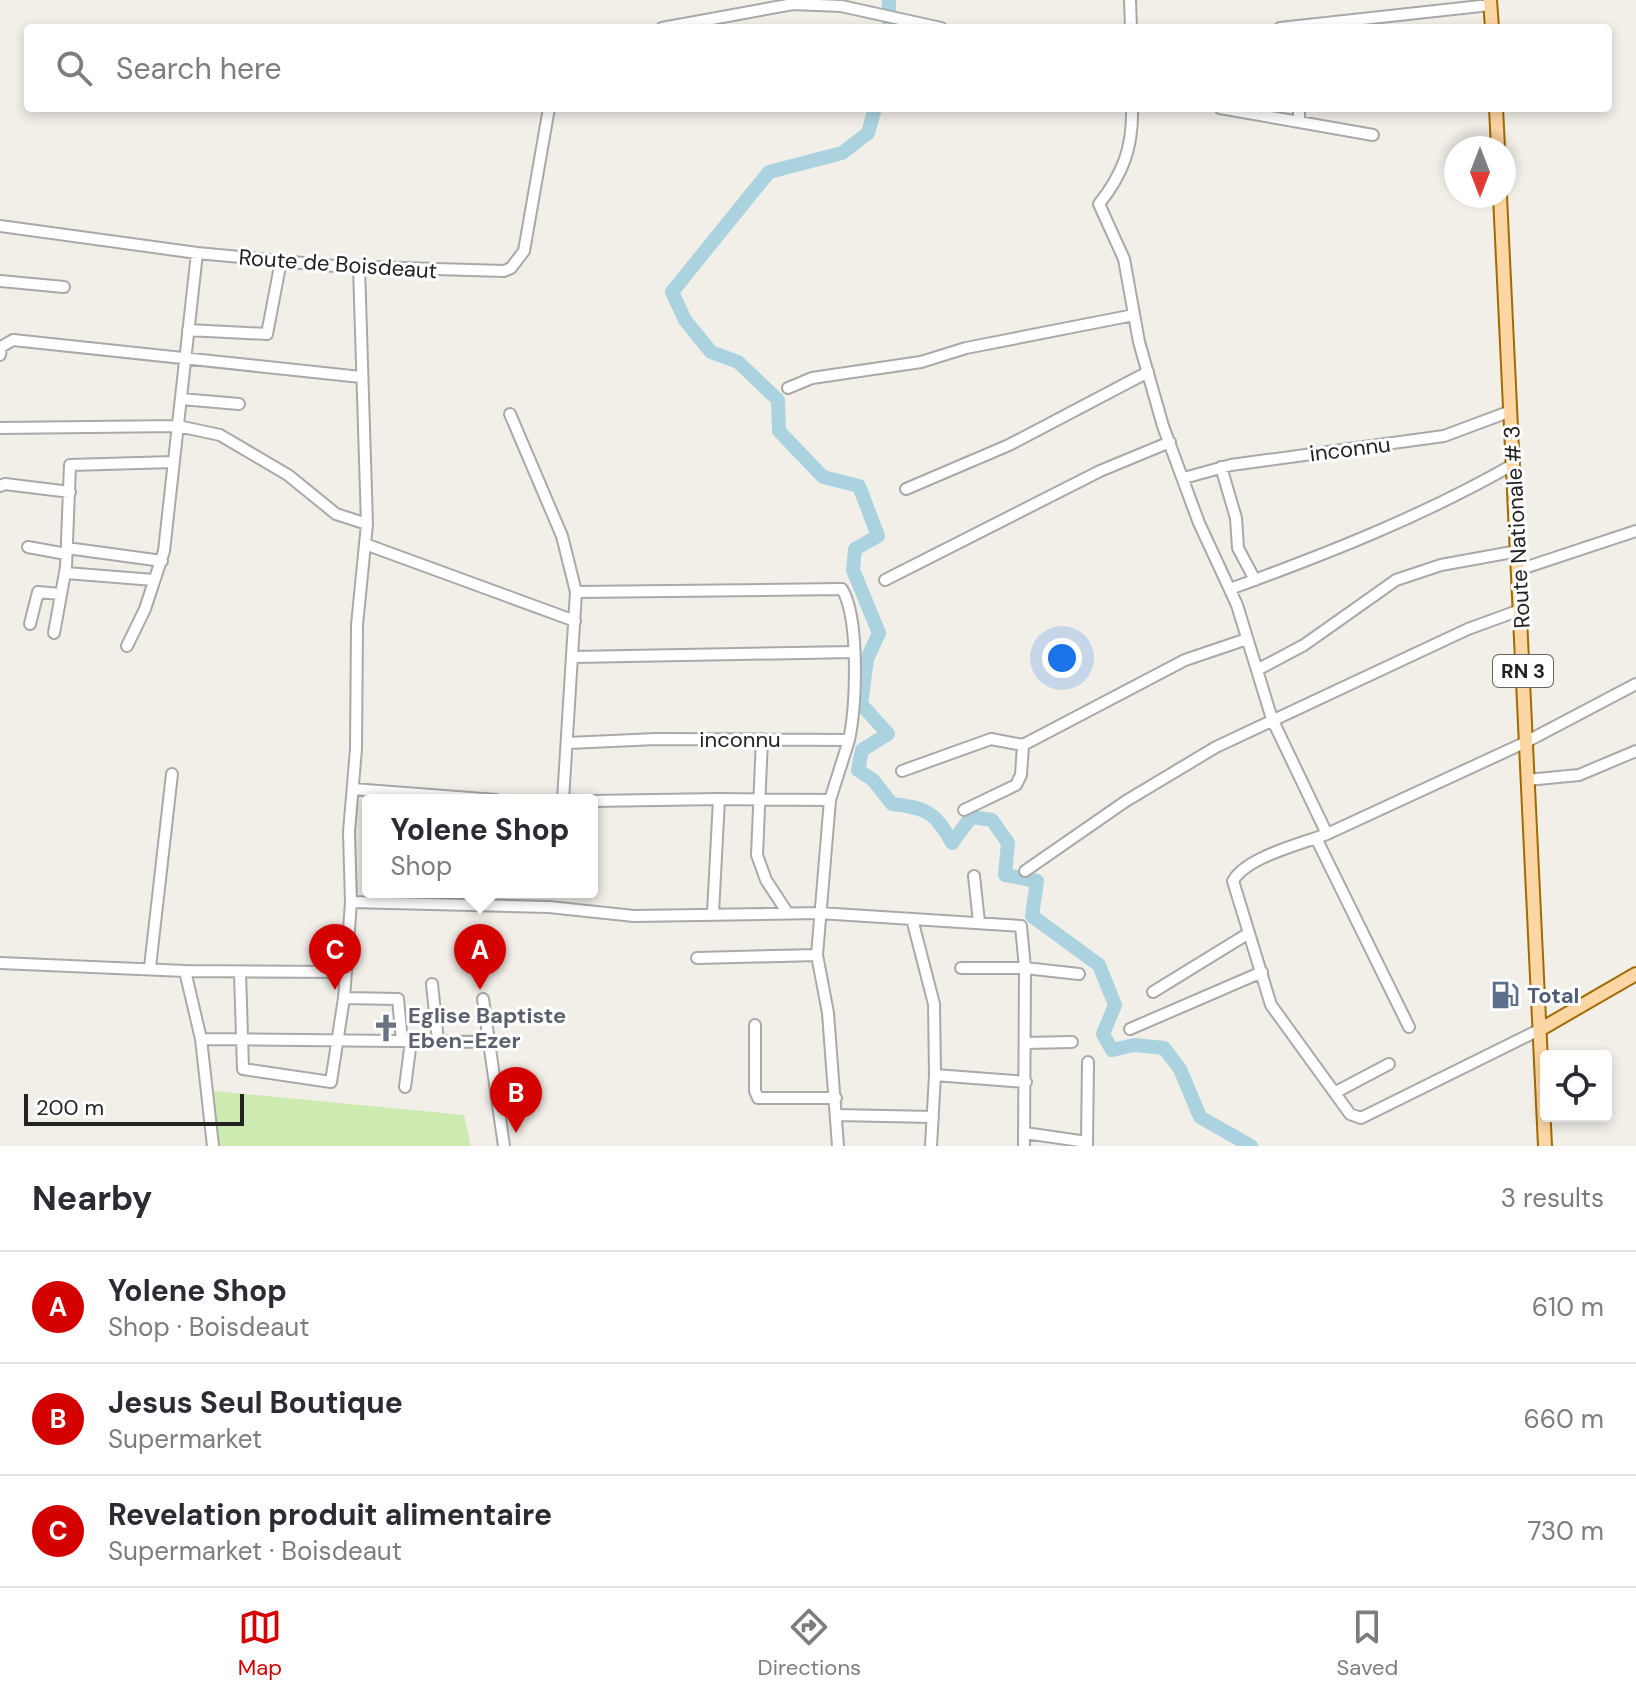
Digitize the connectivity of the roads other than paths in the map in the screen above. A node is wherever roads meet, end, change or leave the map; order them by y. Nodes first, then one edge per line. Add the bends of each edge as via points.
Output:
1 (1130, 0) edge
2 (1490, 2) edge
3 (841, 3) edge
4 (684, 24) edge
5 (921, 24) edge
6 (1131, 24) edge
7 (1320, 24) edge
8 (1492, 24) edge
9 (548, 112) edge
10 (1132, 112) edge
11 (1244, 112) edge
12 (1299, 112) edge
13 (1496, 112) edge
14 (1299, 121) junction
15 (1373, 135) dead end
16 (1497, 136) edge
17 (1501, 208) edge
18 (0, 226) edge
19 (197, 253) junction
20 (281, 261) junction
21 (359, 267) junction
22 (0, 281) edge
23 (64, 287) dead end
24 (1134, 315) junction
25 (188, 330) junction
26 (0, 355) edge
27 (185, 360) junction
28 (1148, 372) junction
29 (361, 377) junction
30 (788, 388) dead end
31 (181, 399) junction
32 (239, 404) dead end
33 (1511, 411) junction
34 (510, 414) dead end
35 (178, 426) junction
36 (0, 428) edge
37 (1170, 442) junction
38 (173, 462) junction
39 (1514, 464) junction
40 (1221, 467) junction
41 (0, 477) edge
42 (1184, 478) junction
43 (0, 486) edge
44 (906, 489) dead end
45 (70, 490) junction
46 (367, 524) junction
47 (1636, 531) edge
48 (365, 544) junction
49 (28, 547) dead end
50 (66, 551) junction
51 (1518, 551) junction
52 (162, 561) junction
53 (1518, 570) junction
54 (66, 573) junction
55 (154, 580) junction
56 (885, 580) dead end
57 (1255, 580) junction
58 (1230, 589) junction
59 (576, 592) junction
60 (60, 594) junction
61 (1520, 610) junction
62 (575, 621) junction
63 (30, 624) dead end
64 (54, 633) dead end
65 (1247, 639) junction
66 (127, 646) dead end
67 (853, 652) junction
68 (573, 657) junction
69 (1257, 670) junction
70 (1636, 684) edge
71 (1272, 719) junction
72 (762, 739) junction
73 (849, 740) junction
74 (568, 743) junction
75 (1524, 743) junction
76 (1023, 745) junction
77 (1636, 751) edge
78 (902, 771) dead end
79 (172, 774) dead end
80 (1527, 780) junction
81 (353, 789) junction
82 (418, 794) edge
83 (564, 794) edge
84 (719, 799) junction
85 (759, 799) junction
86 (830, 800) junction
87 (598, 801) edge
88 (964, 810) dead end
89 (1321, 836) junction
90 (1025, 871) dead end
91 (974, 876) dead end
92 (351, 902) junction
93 (787, 912) junction
94 (713, 913) junction
95 (819, 913) junction
96 (912, 919) junction
97 (979, 922) junction
98 (1249, 933) junction
99 (817, 955) junction
100 (697, 958) dead end
101 (0, 963) edge
102 (150, 967) junction
103 (961, 968) dead end
104 (1025, 968) junction
105 (185, 971) junction
106 (240, 972) junction
107 (346, 972) junction
108 (1262, 972) junction
109 (1079, 974) dead end
110 (1636, 974) edge
111 (432, 984) dead end
112 (1153, 992) dead end
113 (344, 998) junction
114 (483, 999) dead end
115 (755, 1025) dead end
116 (1409, 1027) dead end
117 (1130, 1029) dead end
118 (1541, 1029) junction
119 (201, 1039) junction
120 (240, 1040) junction
121 (338, 1041) junction
122 (406, 1041) junction
123 (438, 1041) junction
124 (489, 1042) junction
125 (1072, 1042) dead end
126 (1026, 1043) junction
127 (1088, 1062) dead end
128 (1389, 1064) dead end
129 (935, 1075) junction
130 (1026, 1082) junction
131 (405, 1087) dead end
132 (1336, 1092) junction
133 (836, 1098) junction
134 (837, 1115) junction
135 (933, 1117) junction
136 (1025, 1133) junction
137 (1087, 1144) edge
138 (213, 1146) edge
139 (504, 1146) edge
140 (838, 1146) edge
141 (931, 1146) edge
142 (1024, 1146) edge
143 (1545, 1146) edge

1 - 6 street
2 - 7 street
2 - 8 main road
3 - 4 street via 793,4
3 - 5 street
9 - 21 street, Route de Boisdeaut via 524,251 511,268 495,273
10 - 24 street via 1128,156 1099,204 1124,259
11 - 14 street
12 - 14 street
13 - 16 main road
14 - 15 street
17 - 33 main road, Route Nationale # 3 / RN 3
18 - 19 street, Route de Boisdeaut
19 - 20 street, Route de Boisdeaut
19 - 25 street
20 - 21 street, Route de Boisdeaut
20 - 25 street via 267,334
21 - 29 street
22 - 23 street
24 - 28 street
24 - 30 street via 921,362 812,378
25 - 27 street
26 - 27 street via 1,347 13,340
27 - 29 street
27 - 31 street
28 - 37 street
28 - 44 street via 1009,445
29 - 46 street
31 - 32 street
31 - 35 street
33 - 39 main road, Route Nationale # 3 / RN 3
33 - 40 street, inconnu via 1426,440
34 - 59 street via 562,536
35 - 36 street
35 - 38 street
35 - 46 street via 220,435 288,475 336,514
37 - 42 street
37 - 56 street via 1100,471
38 - 45 street via 70,465
38 - 52 street
39 - 51 main road, Route Nationale # 3 / RN 3
39 - 57 street via 1365,540
40 - 42 street, inconnu
40 - 57 street via 1236,518 1238,548
41 - 45 street
42 - 58 street
43 - 45 street
45 - 50 street
46 - 48 street
47 - 53 street
48 - 62 street
48 - 81 street via 357,625
49 - 50 street
50 - 52 street
50 - 54 street
51 - 53 main road, Route Nationale # 3 / RN 3
51 - 69 street via 1441,565 1396,580 1304,645
52 - 55 street
53 - 61 main road, Route Nationale # 3 / RN 3
54 - 55 street
54 - 60 street
55 - 66 street
57 - 58 street
58 - 65 street
59 - 62 street
59 - 67 street via 837,587 847,597
60 - 63 street via 38,592
60 - 64 street
61 - 71 street
61 - 75 main road, Route Nationale # 3 / RN 3
62 - 68 street
65 - 69 street
65 - 76 street via 1185,660
67 - 68 street
67 - 73 street
68 - 74 street
69 - 71 street
70 - 75 street
71 - 89 street
71 - 90 street via 1126,801
72 - 73 street, inconnu
72 - 74 street, inconnu
72 - 85 street
73 - 86 street
74 - 83 street
75 - 80 main road, Route Nationale # 3 / RN 3
75 - 89 street
76 - 78 street via 991,739
76 - 88 street via 1016,785
77 - 80 street via 1579,775
79 - 102 street
80 - 118 main road, Route Nationale # 3 / RN 3
81 - 82 street
81 - 92 street
84 - 85 street
84 - 87 street
84 - 94 street
85 - 86 street
85 - 93 street via 758,864
86 - 95 street via 825,897
89 - 98 street via 1238,872 1233,881
89 - 116 street
91 - 97 street
92 - 94 street via 549,907 634,916
92 - 107 street
93 - 94 street
93 - 95 street
95 - 96 street
95 - 99 street
96 - 97 street
96 - 129 street via 934,1004
97 - 104 street via 1021,926
98 - 108 street
98 - 112 street
99 - 100 street
99 - 133 street
101 - 102 street
102 - 105 street
103 - 104 street
104 - 109 street
104 - 126 street
105 - 106 street
105 - 119 street
106 - 107 street
106 - 120 street
107 - 113 street
108 - 117 street
108 - 132 street via 1271,1005
110 - 118 main road
111 - 123 street
113 - 121 street
113 - 122 street via 398,999
114 - 124 street
115 - 133 street via 758,1098
118 - 132 street via 1361,1118 1350,1114
118 - 143 main road, Route Nationale # 3 / RN 3
119 - 120 street
119 - 138 street
120 - 121 street
120 - 121 street via 243,1069 331,1082
121 - 122 street
122 - 123 street
122 - 131 street
123 - 124 street
124 - 139 street
125 - 126 street
126 - 130 street
127 - 137 street
128 - 132 street
129 - 130 street
129 - 135 street
130 - 136 street
133 - 134 street
134 - 135 street
134 - 140 street
135 - 141 street
136 - 137 street
136 - 142 street

